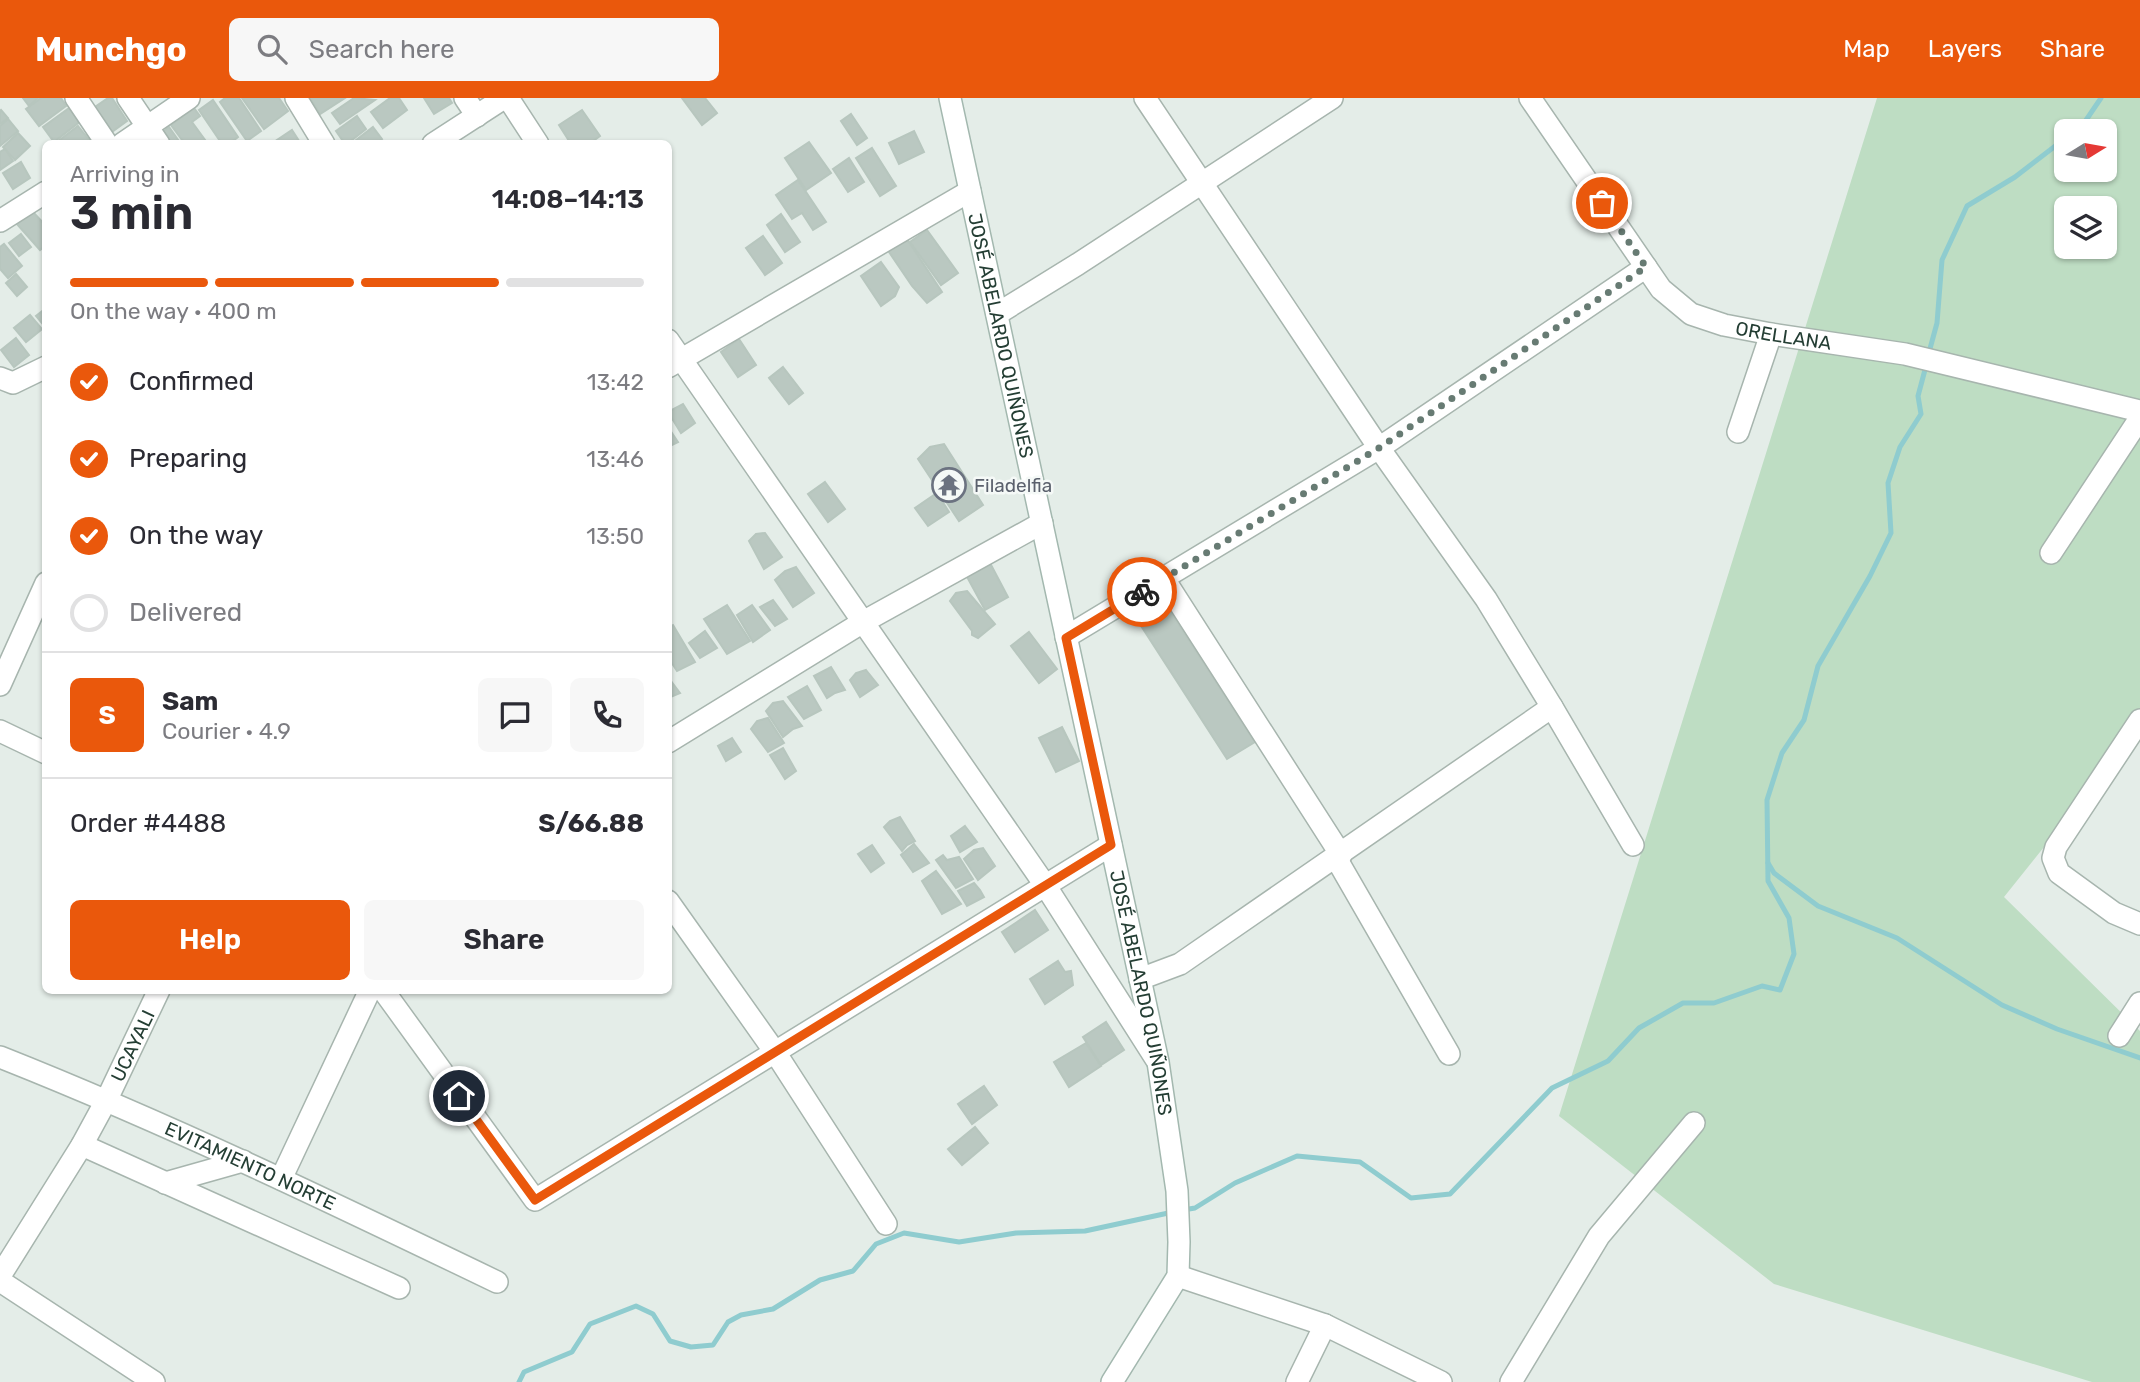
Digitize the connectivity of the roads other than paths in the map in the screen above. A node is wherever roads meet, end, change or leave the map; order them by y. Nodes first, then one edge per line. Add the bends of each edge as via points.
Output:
1 (76, 98) edge
2 (128, 98) edge
3 (189, 98) edge
4 (296, 98) edge
5 (465, 98) edge
6 (506, 98) edge
7 (950, 98) edge
8 (1145, 98) edge
9 (1332, 98) edge
10 (1530, 98) edge
11 (477, 116) junction
12 (154, 136) edge
13 (104, 140) edge
14 (322, 140) edge
15 (439, 140) edge
16 (535, 140) edge
17 (1203, 183) junction
18 (970, 191) junction
19 (42, 195) edge
20 (0, 221) edge
21 (1646, 267) junction
22 (997, 314) junction
23 (1770, 334) junction
24 (675, 363) edge
25 (42, 369) edge
26 (0, 378) edge
27 (2140, 411) edge
28 (2140, 418) edge
29 (1738, 432) dead end
30 (1379, 448) junction
31 (1042, 523) junction
32 (2052, 553) dead end
33 (1164, 579) junction
34 (42, 592) edge
35 (863, 621) junction
36 (1066, 638) junction
37 (0, 685) edge
38 (1552, 707) junction
39 (2140, 719) edge
40 (0, 731) edge
41 (672, 740) edge
42 (42, 751) edge
43 (1111, 845) junction
44 (1633, 845) dead end
45 (1338, 857) junction
46 (1045, 885) junction
47 (672, 907) edge
48 (2140, 924) edge
49 (1140, 979) junction
50 (157, 994) edge
51 (368, 994) edge
52 (386, 994) edge
53 (2140, 1003) edge
54 (2119, 1036) dead end
55 (775, 1052) junction
56 (1450, 1054) dead end
57 (0, 1057) edge
58 (1158, 1062) junction
59 (107, 1100) junction
60 (1694, 1123) dead end
61 (82, 1145) junction
62 (243, 1161) junction
63 (281, 1179) junction
64 (165, 1183) junction
65 (886, 1224) dead end
66 (1178, 1276) junction
67 (0, 1279) edge
68 (497, 1282) dead end
69 (399, 1288) dead end
70 (1325, 1325) junction
71 (154, 1382) edge
72 (1112, 1382) edge
73 (1297, 1382) edge
74 (1441, 1382) edge
75 (1511, 1382) edge

1 - 13 street
2 - 12 street
3 - 12 street
4 - 14 street
5 - 11 street
6 - 11 street
6 - 16 street
7 - 18 street, JOSÉ ABELARDO QUIÑONES
8 - 17 street
9 - 17 street
10 - 21 street, ORELLANA
11 - 15 street
17 - 22 street
17 - 30 street
18 - 22 street, JOSÉ ABELARDO QUIÑONES
18 - 24 street
19 - 20 street
21 - 23 street, ORELLANA via 1661,289 1691,314
21 - 30 street
22 - 31 street, JOSÉ ABELARDO QUIÑONES
23 - 27 street, ORELLANA via 1905,354
23 - 29 street
24 - 35 street
25 - 26 street via 13,383
28 - 32 street
30 - 33 street
30 - 38 street via 1486,600
31 - 35 street
31 - 36 street, JOSÉ ABELARDO QUIÑONES
33 - 36 street
33 - 45 street
34 - 37 street
35 - 41 street
35 - 46 street
36 - 43 street, JOSÉ ABELARDO QUIÑONES
38 - 44 street
38 - 45 street
39 - 48 street via 2053,858 2059,873 2114,913
40 - 42 street
43 - 46 street
43 - 49 street, JOSÉ ABELARDO QUIÑONES
45 - 49 street via 1180,964
45 - 56 street
46 - 55 street
46 - 58 street
47 - 55 street
49 - 58 street, JOSÉ ABELARDO QUIÑONES
50 - 59 street, UCAYALI
51 - 63 street
52 - 55 street via 535,1200
53 - 54 street
55 - 65 street
57 - 59 street, EVITAMIENTO NORTE
58 - 66 street, JOSÉ ABELARDO QUIÑONES via 1177,1191
59 - 61 street, UCAYALI
59 - 62 street, EVITAMIENTO NORTE
60 - 75 street via 1599,1236
61 - 64 street
61 - 67 street, UCAYALI
62 - 63 street, EVITAMIENTO NORTE
62 - 64 street
63 - 68 street, EVITAMIENTO NORTE
64 - 69 street
66 - 70 street
66 - 72 street
67 - 71 street
70 - 73 street
70 - 74 street

